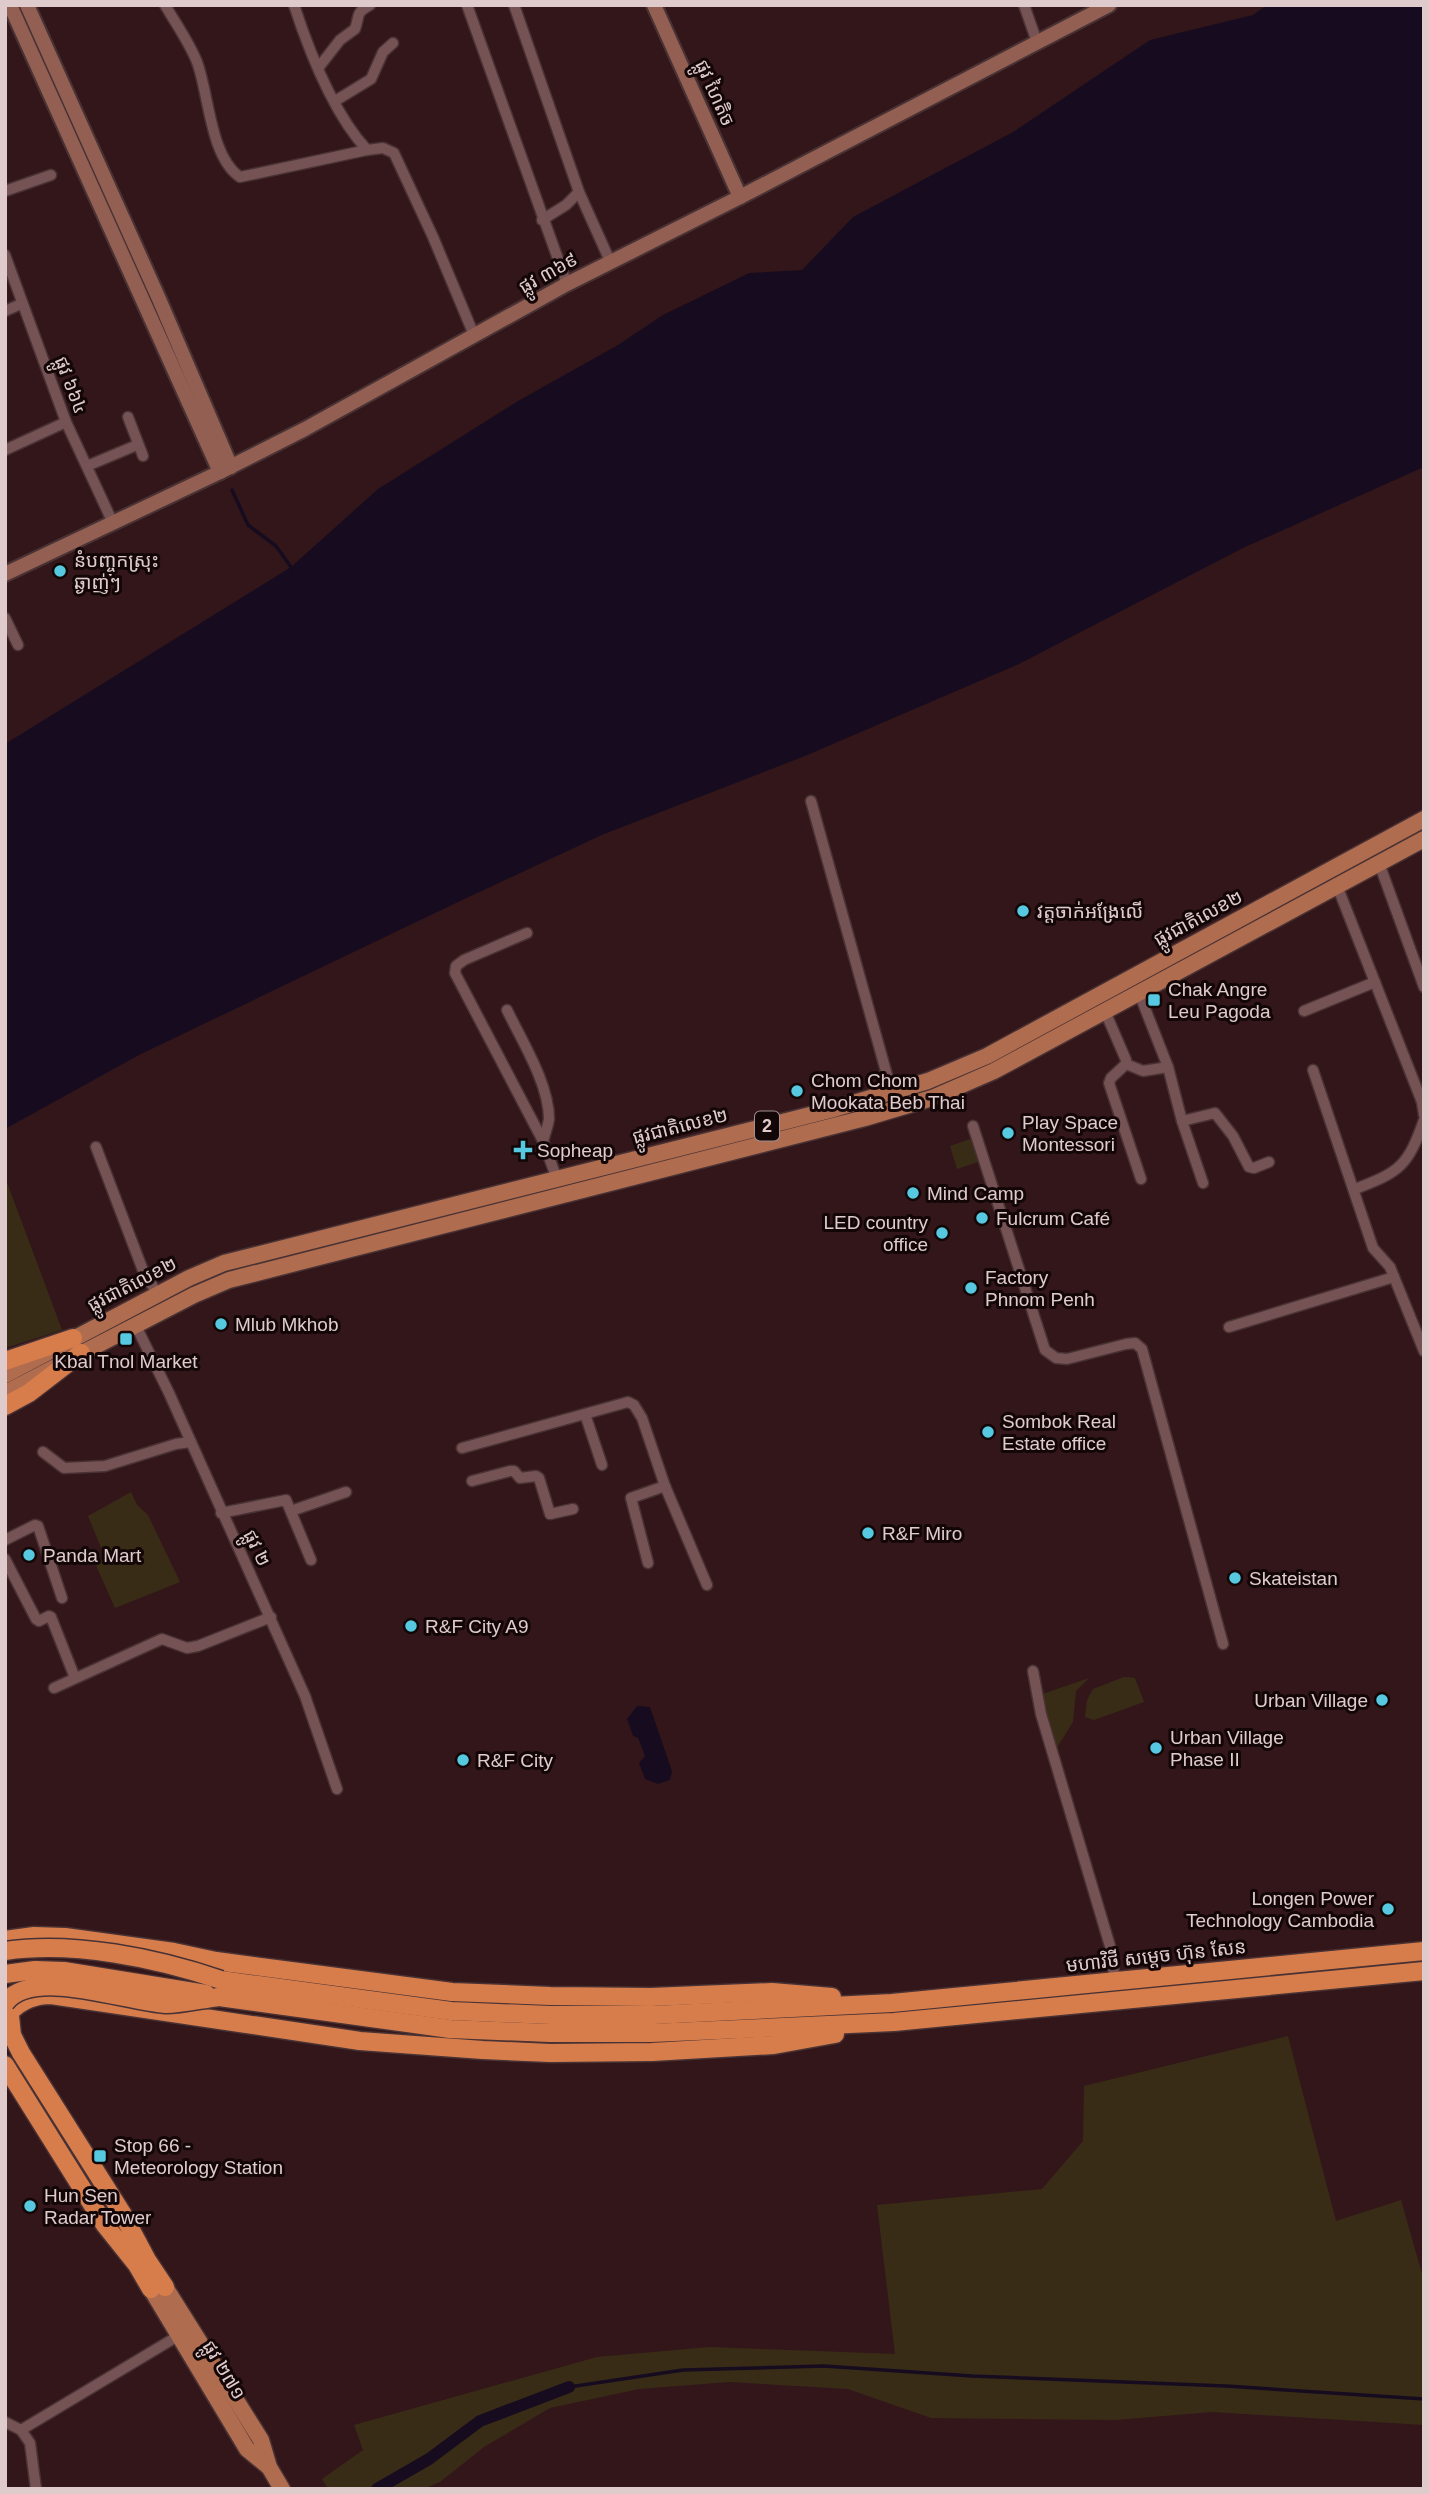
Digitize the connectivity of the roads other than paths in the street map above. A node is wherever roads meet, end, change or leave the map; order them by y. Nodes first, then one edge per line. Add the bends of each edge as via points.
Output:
1 (10, 5) edge
2 (27, 5) edge
3 (165, 5) edge
4 (293, 5) edge
5 (370, 5) edge
6 (467, 5) edge
7 (514, 5) edge
8 (654, 5) edge
9 (1024, 5) edge
10 (1109, 5) edge
11 (356, 10) edge
12 (1037, 42) junction
13 (393, 43) dead end
14 (53, 64) junction
15 (319, 66) junction
16 (38, 71) junction
17 (335, 101) junction
18 (367, 150) junction
19 (51, 175) dead end
20 (5, 191) edge
21 (579, 192) junction
22 (740, 197) junction
23 (542, 220) junction
24 (5, 255) edge
25 (610, 261) junction
26 (567, 284) junction
27 (22, 304) junction
28 (5, 311) edge
29 (474, 335) junction
30 (128, 416) dead end
31 (66, 422) junction
32 (137, 445) junction
33 (5, 450) edge
34 (143, 456) dead end
35 (87, 466) junction
36 (226, 470) junction
37 (113, 523) junction
38 (5, 575) edge
39 (5, 618) edge
40 (18, 645) dead end
41 (811, 801) dead end
42 (1424, 819) edge
43 (1424, 839) edge
44 (1379, 863) junction
45 (1334, 877) junction
46 (527, 933) dead end
47 (1375, 982) junction
48 (1424, 987) edge
49 (1139, 993) junction
50 (1097, 996) junction
51 (507, 1010) dead end
52 (1105, 1012) junction
53 (1304, 1012) dead end
54 (1126, 1064) junction
55 (1168, 1067) junction
56 (1312, 1070) dead end
57 (892, 1093) junction
58 (830, 1110) junction
59 (1424, 1115) edge
60 (1424, 1120) edge
61 (1182, 1121) junction
62 (834, 1126) junction
63 (973, 1126) dead end
64 (543, 1141) junction
65 (96, 1147) dead end
66 (1269, 1162) dead end
67 (651, 1164) junction
68 (557, 1179) junction
69 (1141, 1179) dead end
70 (1203, 1182) dead end
71 (1354, 1189) junction
72 (1394, 1277) junction
73 (158, 1294) junction
74 (136, 1326) junction
75 (1229, 1327) dead end
76 (77, 1345) junction
77 (1424, 1351) edge
78 (8, 1378) edge
79 (5, 1406) edge
80 (585, 1414) junction
81 (191, 1442) junction
82 (462, 1448) dead end
83 (43, 1452) dead end
84 (602, 1465) dead end
85 (472, 1481) dead end
86 (665, 1486) junction
87 (346, 1492) dead end
88 (573, 1509) dead end
89 (291, 1511) junction
90 (221, 1513) junction
91 (5, 1540) edge
92 (5, 1559) edge
93 (311, 1560) dead end
94 (648, 1563) dead end
95 (707, 1585) dead end
96 (62, 1598) dead end
97 (271, 1617) junction
98 (1223, 1644) dead end
99 (1032, 1671) dead end
100 (75, 1678) junction
101 (54, 1688) dead end
102 (337, 1790) dead end
103 (5, 1940) edge
104 (5, 1951) edge
105 (1424, 1951) edge
106 (5, 1961) edge
107 (216, 1961) junction
108 (1424, 1971) edge
109 (1115, 1981) junction
110 (8, 1999) edge
111 (215, 2001) junction
112 (727, 2012) junction
113 (894, 2022) junction
114 (728, 2048) junction
115 (5, 2054) edge
116 (5, 2065) edge
117 (131, 2258) junction
118 (158, 2288) junction
119 (185, 2332) junction
120 (5, 2422) edge
121 (21, 2430) junction
122 (36, 2489) edge
123 (282, 2489) edge

1 - 16 main road
2 - 14 main road
3 - 18 street via 194,55 219,146 233,172 240,177 255,176
4 - 15 street
5 - 11 street
6 - 23 street
7 - 21 street
8 - 22 main road, ផ្លូវ ហៃតិច
9 - 12 street
10 - 12 main road, ផ្លូវ ៣៦៩
11 - 15 street via 355,29
12 - 22 main road, ផ្លូវ ៣៦៩
13 - 17 street via 383,52 371,79
14 - 16 main road
14 - 36 main road via 159,299
15 - 17 street
16 - 36 main road
17 - 18 street
18 - 29 street via 383,148 394,153
19 - 20 street
21 - 23 street
21 - 25 street
22 - 25 main road, ផ្លូវ ៣៦៩
23 - 26 street
24 - 27 street, ផ្លូវ ៦៦៤
25 - 26 main road, ផ្លូវ ៣៦៩
26 - 29 main road, ផ្លូវ ៣៦៩
27 - 28 street
27 - 31 street, ផ្លូវ ៦៦៤
29 - 36 main road, ផ្លូវ ៣៦៩
30 - 32 street
31 - 33 street
31 - 35 street, ផ្លូវ ៦៦៤
32 - 34 street
32 - 35 street
35 - 37 street, ផ្លូវ ៦៦៤
36 - 37 main road, ផ្លូវ ៣៦៩
37 - 38 main road, ផ្លូវ ៣៦៩
39 - 40 street
41 - 57 street
42 - 45 main road, ផ្លូវជាតិលេខ២ / 2
43 - 44 main road, ផ្លូវជាតិលេខ២ / 2
44 - 45 main road, ផ្លូវជាតិលេខ២ / 2
44 - 48 street
45 - 47 street
45 - 49 main road, ផ្លូវជាតិលេខ២ / 2
45 - 50 main road, ផ្លូវជាតិលេខ២ / 2
46 - 64 street via 464,960 455,973
47 - 53 street
47 - 59 street
49 - 52 main road, ផ្លូវជាតិលេខ២ / 2
49 - 55 street
50 - 52 street
50 - 57 main road, ផ្លូវជាតិលេខ២ / 2 via 987,1056
51 - 64 street via 545,1097 549,1120
52 - 54 street
52 - 62 main road, ផ្លូវជាតិលេខ២ / 2 via 961,1086
54 - 55 street via 1143,1070
54 - 69 street via 1109,1083
55 - 61 street
56 - 71 street
57 - 58 main road, ផ្លូវជាតិលេខ២ / 2
58 - 62 main road
58 - 67 main road, ផ្លូវជាតិលេខ២ / 2
60 - 71 street via 1413,1151 1398,1170
61 - 66 street via 1215,1113 1249,1167
61 - 70 street
62 - 67 main road, ផ្លូវជាតិលេខ២ / 2
63 - 98 street via 1045,1350 1067,1359 1126,1343 1142,1349
64 - 68 street
65 - 73 street via 144,1273
67 - 68 main road, ផ្លូវជាតិលេខ២ / 2
67 - 74 main road, ផ្លូវជាតិលេខ២ / 2 via 229,1280
68 - 73 main road, ផ្លូវជាតិលេខ២ / 2 via 224,1263
71 - 72 street via 1373,1248
72 - 75 street
72 - 77 street
73 - 76 main road, ផ្លូវជាតិលេខ២ / 2
74 - 76 main road, ផ្លូវជាតិលេខ២ / 2
74 - 81 street, ផ្លូវ ២
76 - 78 highway
76 - 78 main road, 2
76 - 79 highway via 29,1393
80 - 82 street
80 - 84 street
80 - 86 street via 628,1402 634,1405
81 - 83 street via 105,1466 64,1468
81 - 90 street, ផ្លូវ ២
85 - 88 street via 510,1471 520,1478 536,1476 550,1514
86 - 94 street via 631,1498
86 - 95 street
87 - 89 street
89 - 90 street via 285,1500
89 - 93 street
90 - 97 street, ផ្លូវ ២
91 - 96 street via 38,1526
92 - 100 street via 36,1619 51,1617
97 - 100 street via 198,1646 187,1648 162,1640
97 - 102 street, ផ្លូវ ២ via 305,1696
99 - 109 street via 1110,1946
100 - 101 street
103 - 107 highway via 65,1937
104 - 111 highway, bridge via 65,1948 172,1964
105 - 109 highway, មហាវិថី សម្តេច ហ៊ុន សែន
106 - 111 highway, bridge via 52,1958 172,1976
107 - 111 highway
107 - 112 highway via 420,1989 651,1997
108 - 113 highway, មហាវិថី សម្តេច ហ៊ុន សែន
109 - 112 highway, មហាវិថី សម្តេច ហ៊ុន សែន via 892,2003 772,1992
110 - 111 highway, bridge via 37,1986 167,2004
110 - 111 highway, bridge via 35,1970 64,1970 169,1986
110 - 118 highway via 12,2035 21,2053 122,2213
111 - 112 highway via 550,2015
111 - 112 highway via 417,2026 550,2034 651,2033
111 - 114 highway via 360,2041 550,2053
112 - 113 highway
112 - 114 highway
113 - 114 highway via 774,2045
115 - 117 highway via 113,2219
116 - 117 highway via 105,2225
117 - 118 highway
118 - 119 main road, ផ្លូវ ២៧១
119 - 121 street
119 - 123 main road, ផ្លូវ ២៧១ via 261,2440
120 - 121 street
121 - 122 street via 30,2443

